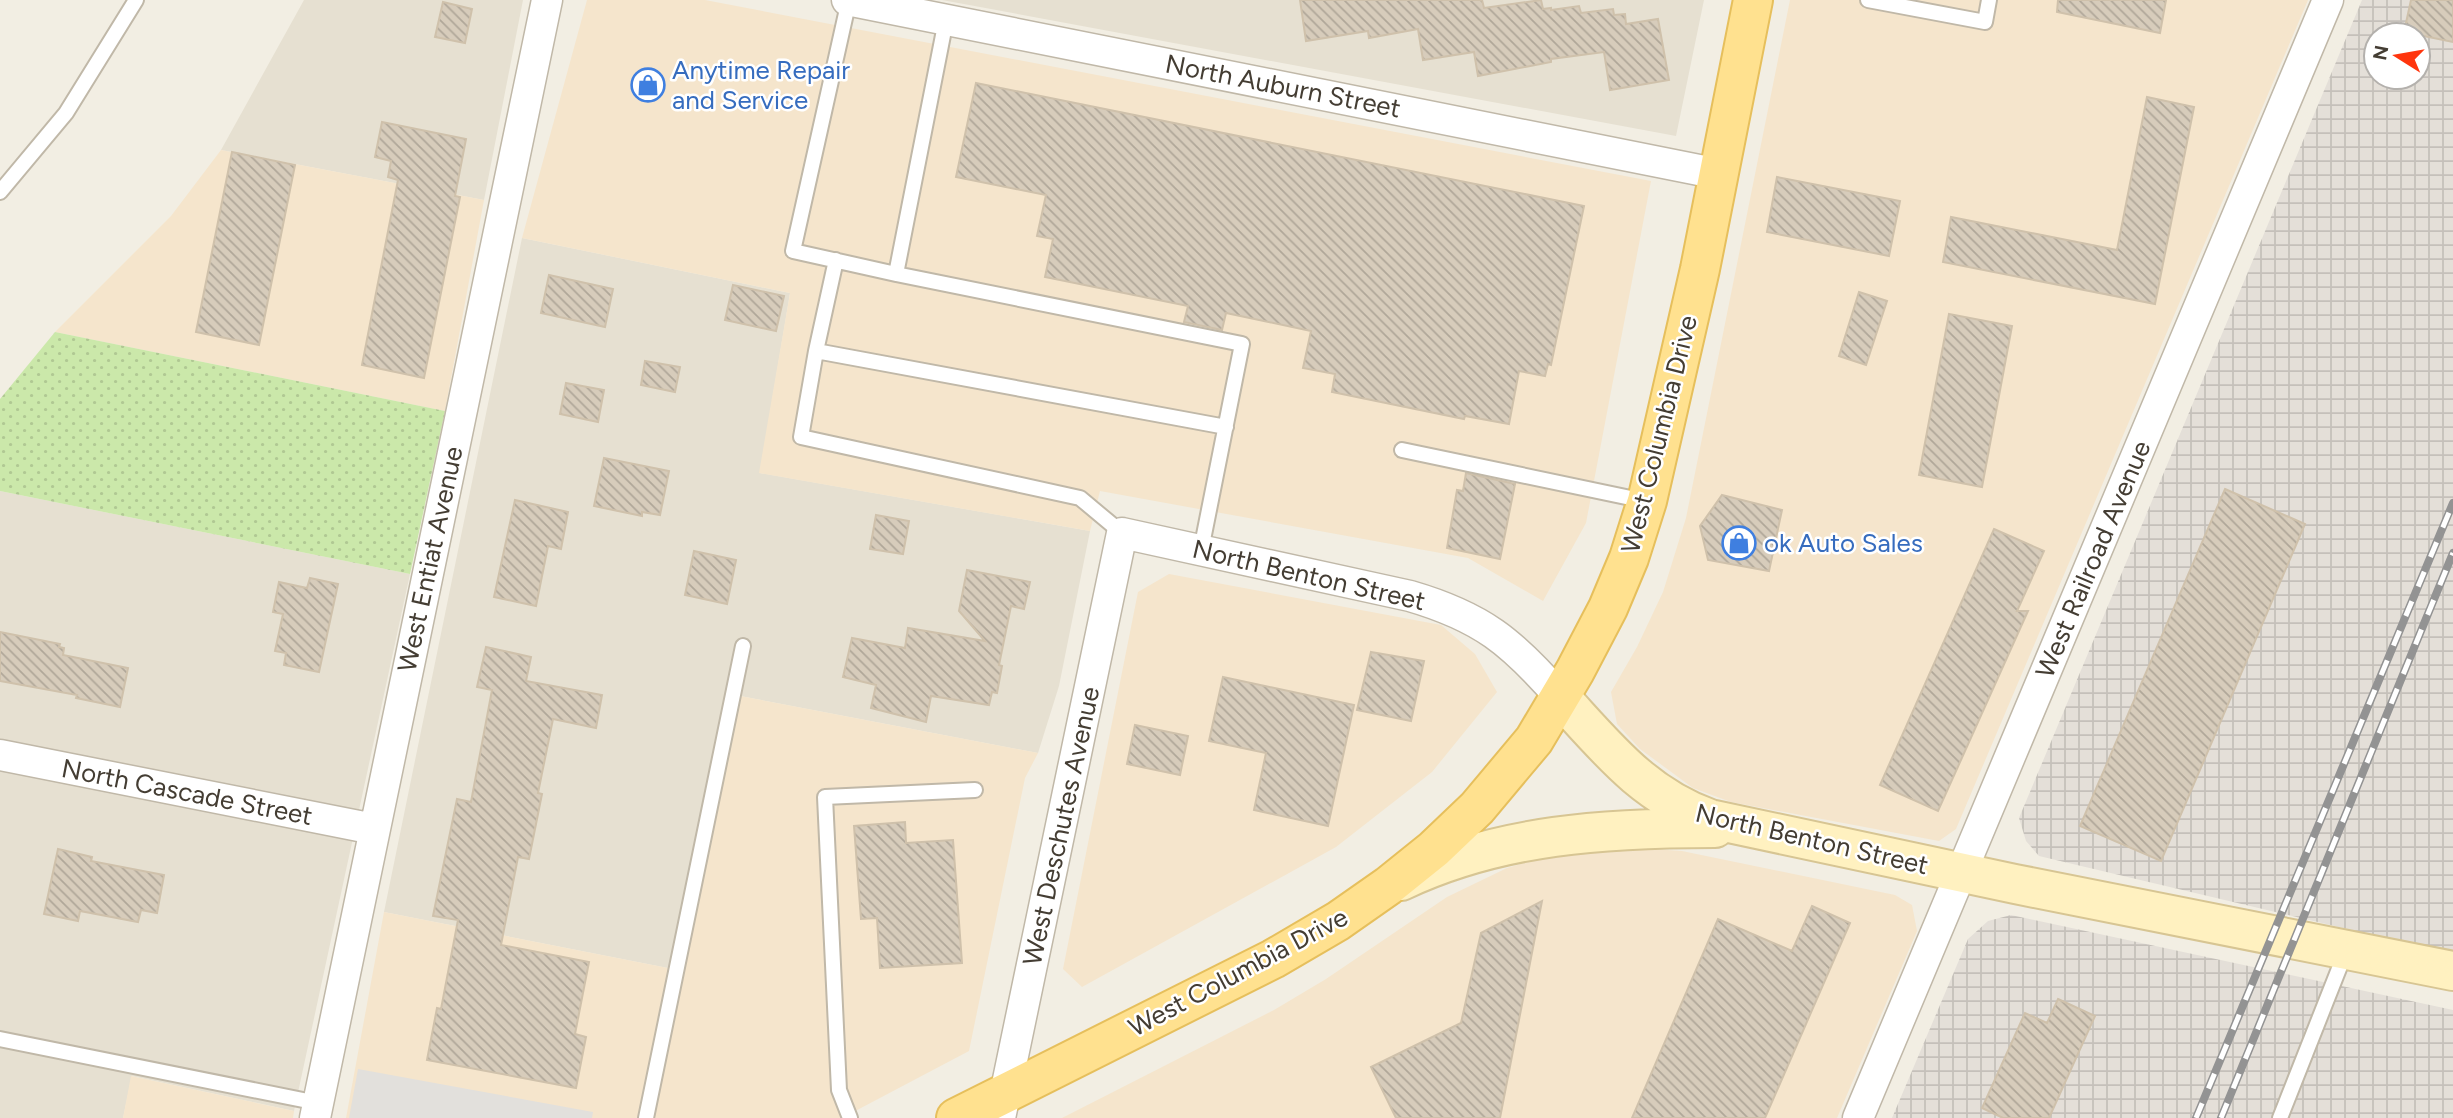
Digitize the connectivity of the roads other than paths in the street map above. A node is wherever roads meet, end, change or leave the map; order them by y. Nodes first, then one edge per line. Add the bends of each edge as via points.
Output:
1 (136, 0) edge
2 (547, 0) edge
3 (848, 0) edge
4 (1753, 0) edge
5 (1868, 0) edge
6 (1989, 0) edge
7 (2328, 0) edge
8 (946, 20) junction
9 (1719, 174) junction
10 (0, 192) edge
11 (836, 260) junction
12 (896, 274) junction
13 (816, 351) junction
14 (1226, 427) junction
15 (1402, 450) dead end
16 (1647, 502) junction
17 (1122, 533) junction
18 (1201, 550) junction
19 (743, 646) dead end
20 (1560, 697) junction
21 (0, 755) edge
22 (975, 790) dead end
23 (1745, 828) junction
24 (374, 829) junction
25 (1961, 873) junction
26 (1388, 886) junction
27 (2346, 949) junction
28 (2453, 971) edge
29 (0, 1039) edge
30 (1002, 1106) edge
31 (317, 1111) edge
32 (646, 1118) edge
33 (850, 1118) edge
34 (956, 1118) edge
35 (1858, 1118) edge
36 (2280, 1118) edge

1 - 10 lane via 66,113
2 - 24 street, West Entiat Avenue
3 - 8 street, North Auburn Street
3 - 11 lane via 793,251
4 - 9 main road, West Columbia Drive
5 - 6 lane via 1984,22
7 - 25 street, West Railroad Avenue
8 - 9 street, North Auburn Street
8 - 12 lane
9 - 16 main road, West Columbia Drive
11 - 12 lane
11 - 13 lane
12 - 14 lane via 1242,344
13 - 14 lane
13 - 17 lane via 801,436 1080,498
14 - 18 lane
15 - 16 lane
16 - 20 main road, West Columbia Drive via 1608,608
17 - 18 street, North Benton Street
17 - 30 street, West Deschutes Avenue
18 - 20 street, North Benton Street via 1446,607 1508,642
19 - 32 lane
20 - 23 street, North Benton Street via 1623,766 1656,793 1692,813
20 - 26 main road, West Columbia Drive via 1534,740 1477,808
21 - 24 street, North Cascade Street
22 - 33 lane via 825,797 839,1090
23 - 25 street, North Benton Street
23 - 26 street via 1626,829 1547,837 1456,859
24 - 31 street, West Entiat Avenue
25 - 27 street, North Benton Street
25 - 35 street, West Railroad Avenue
26 - 30 main road, West Columbia Drive via 1312,938
27 - 28 street, North Benton Street
27 - 36 lane
29 - 31 lane
30 - 34 main road, West Columbia Drive

